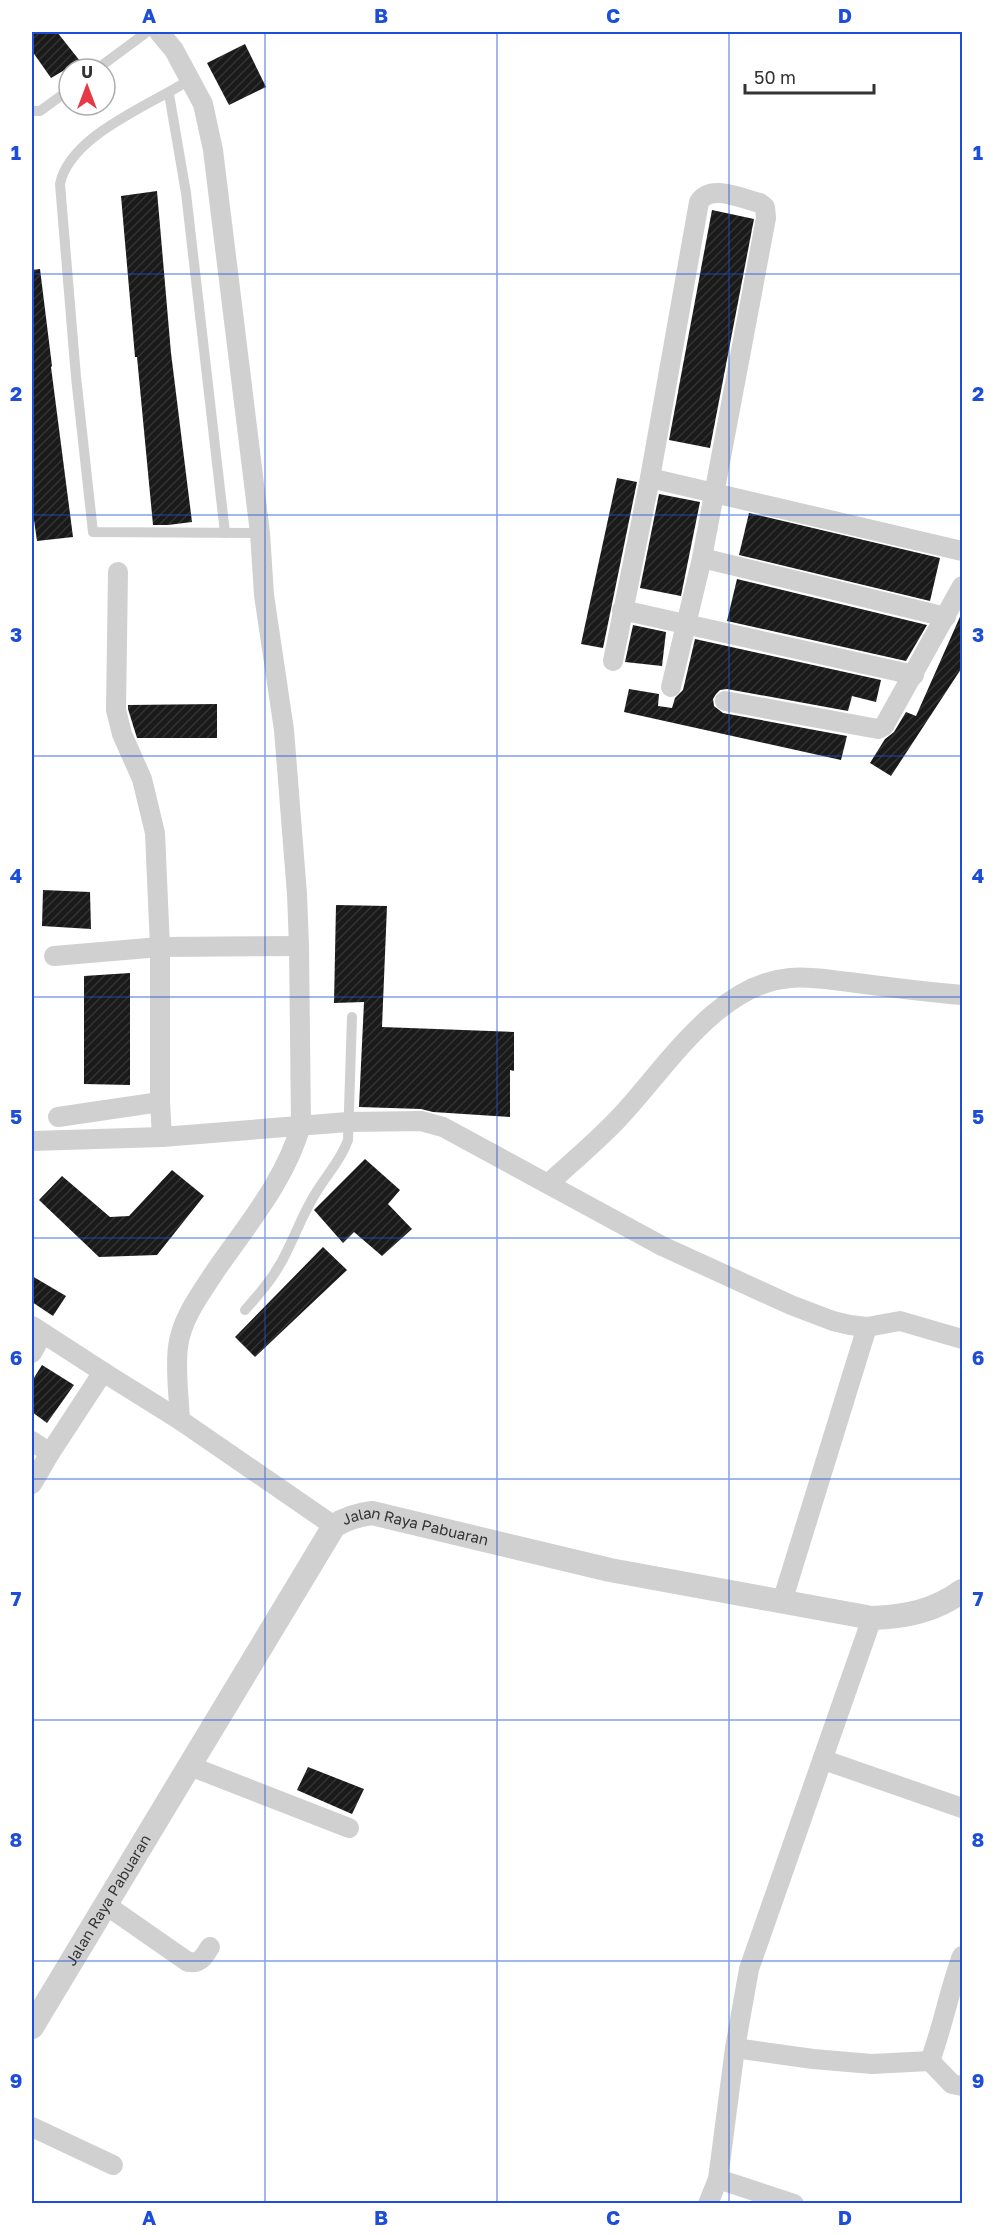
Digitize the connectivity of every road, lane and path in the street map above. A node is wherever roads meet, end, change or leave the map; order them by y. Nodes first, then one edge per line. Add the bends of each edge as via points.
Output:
1 (147, 32) edge
2 (159, 32) edge
3 (113, 57) edge
4 (191, 79) junction
5 (168, 94) junction
6 (57, 99) edge
7 (32, 111) edge
8 (650, 478) junction
9 (714, 492) junction
10 (225, 533) junction
11 (260, 533) junction
12 (963, 551) edge
13 (702, 558) junction
14 (118, 572) dead end
15 (963, 586) edge
16 (622, 610) junction
17 (946, 617) junction
18 (686, 624) junction
19 (613, 661) dead end
20 (914, 675) junction
21 (671, 687) dead end
22 (725, 701) dead end
23 (300, 946) junction
24 (160, 947) junction
25 (54, 956) dead end
26 (963, 994) edge
27 (352, 1017) dead end
28 (160, 1102) junction
29 (58, 1117) dead end
30 (348, 1122) junction
31 (301, 1125) junction
32 (162, 1137) junction
33 (32, 1141) edge
34 (548, 1184) junction
35 (245, 1310) dead end
36 (867, 1327) junction
37 (37, 1330) edge
38 (963, 1339) edge
39 (32, 1353) edge
40 (103, 1372) junction
41 (180, 1420) junction
42 (32, 1441) edge
43 (50, 1453) junction
44 (32, 1484) edge
45 (333, 1526) junction
46 (963, 1592) edge
47 (782, 1602) junction
48 (872, 1618) junction
49 (824, 1760) junction
50 (190, 1766) junction
51 (963, 1808) edge
52 (349, 1828) dead end
53 (106, 1905) junction
54 (210, 1947) dead end
55 (963, 1956) edge
56 (32, 2027) edge
57 (735, 2048) junction
58 (930, 2061) junction
59 (963, 2086) edge
60 (32, 2127) edge
61 (113, 2165) dead end
62 (718, 2179) junction
63 (708, 2204) edge
64 (794, 2204) edge

1 - 3 lane
2 - 4 street
4 - 5 lane
4 - 11 street via 203,104 213,150
5 - 10 lane via 186,193
5 - 10 lane via 106,128 79,149 66,165 60,184 93,532
6 - 7 lane via 40,111
8 - 9 street
8 - 9 street via 699,202 703,195 713,192 760,203 765,207 766,218
8 - 16 street
9 - 12 street
9 - 13 street
10 - 11 lane
11 - 23 street via 264,596 284,729
13 - 17 street
13 - 18 street
14 - 24 street via 116,710 152,815
15 - 17 street
16 - 18 street
16 - 19 street
17 - 20 street
18 - 20 street
18 - 21 street
20 - 22 street via 891,717 878,729
23 - 24 street
23 - 31 street
24 - 25 street
24 - 28 street
26 - 34 street via 790,978 746,992 693,1034 619,1118
27 - 30 lane
28 - 29 street
28 - 32 street
30 - 31 street
30 - 34 street via 431,1123
30 - 35 lane via 348,1140 339,1161 312,1199 271,1279
31 - 32 street
31 - 41 street via 284,1170 185,1321 178,1346
32 - 33 street
34 - 36 street via 662,1246 791,1305 833,1321
36 - 38 street via 900,1321
36 - 47 street
37 - 39 street
37 - 40 street
40 - 41 street
40 - 43 street
41 - 45 street
42 - 43 street
43 - 44 street
45 - 47 street, Jalan Raya Pabuaran via 357,1515 372,1514 610,1570
45 - 50 street, Jalan Raya Pabuaran
46 - 48 street, Jalan Raya Pabuaran via 916,1614
47 - 48 street, Jalan Raya Pabuaran
48 - 49 street
49 - 51 street
49 - 57 street via 753,1955
50 - 52 street
50 - 53 street, Jalan Raya Pabuaran
53 - 54 street via 188,1962 202,1959
53 - 56 street, Jalan Raya Pabuaran
55 - 58 street
57 - 58 street via 872,2064
57 - 62 street
58 - 59 street via 952,2084
60 - 61 street
62 - 63 street
62 - 64 street

